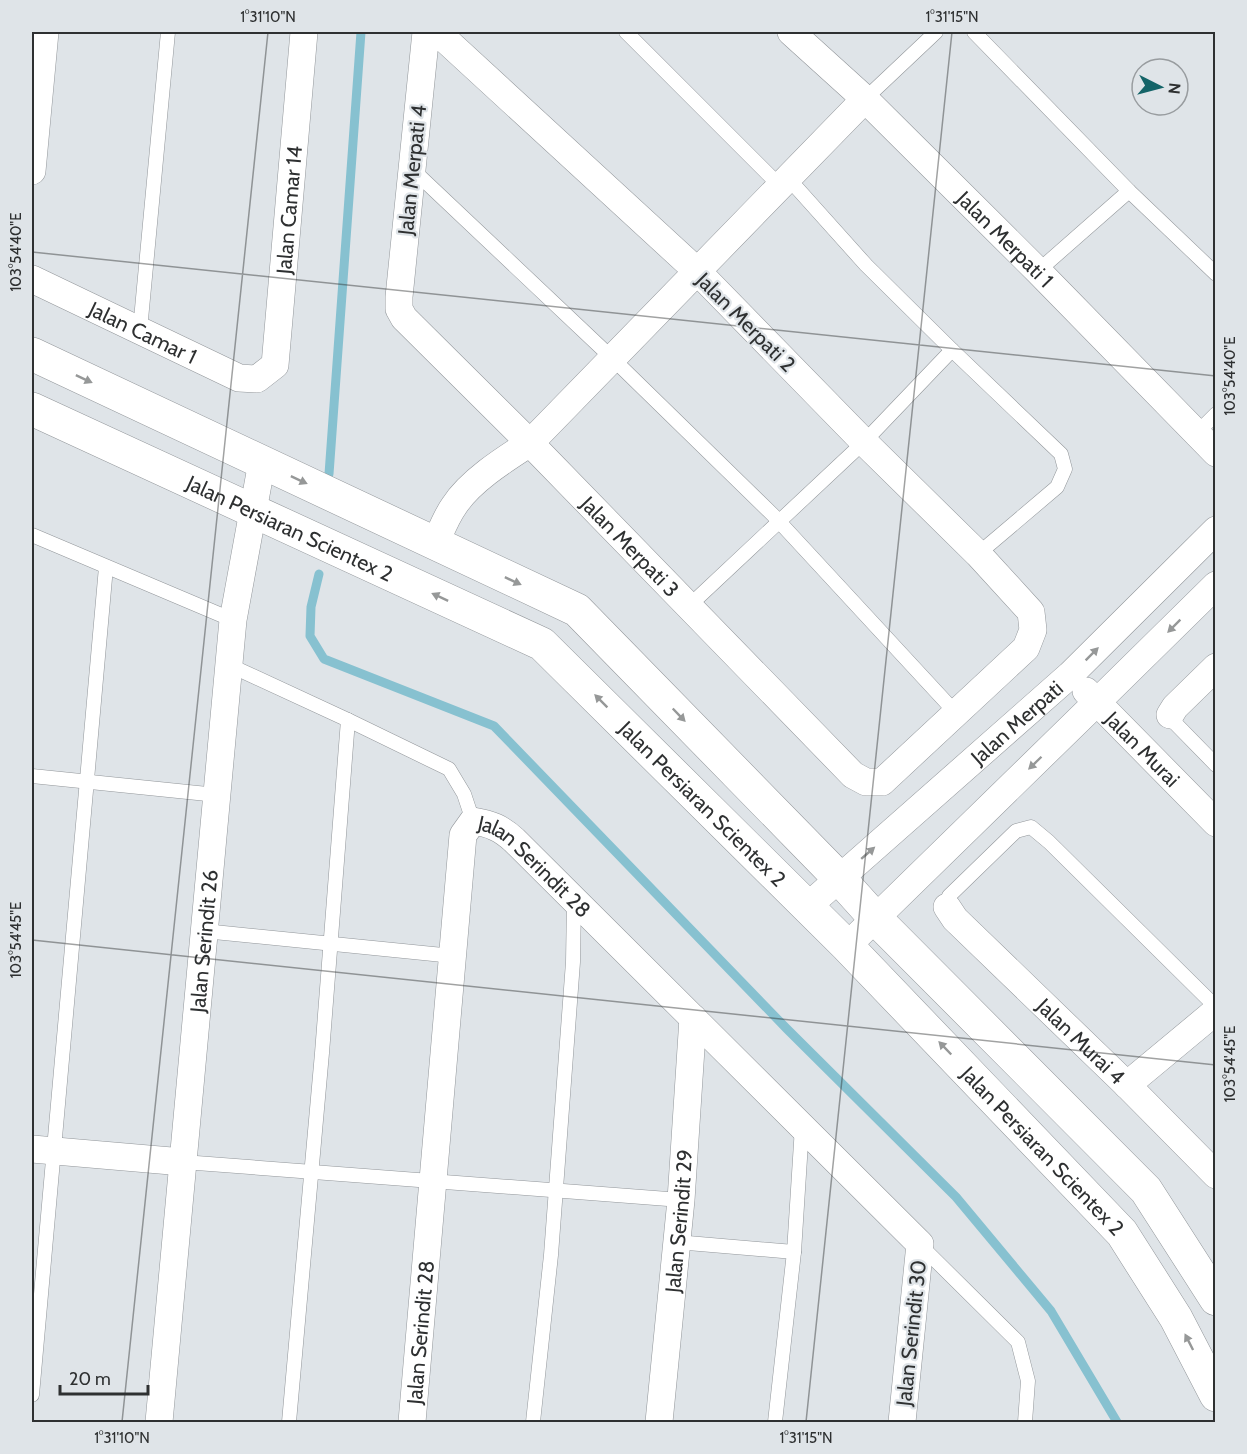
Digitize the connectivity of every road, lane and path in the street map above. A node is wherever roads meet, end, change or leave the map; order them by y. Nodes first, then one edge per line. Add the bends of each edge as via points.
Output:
1 (45, 32) edge
2 (168, 32) edge
3 (304, 32) edge
4 (426, 32) edge
5 (437, 32) edge
6 (626, 32) edge
7 (790, 32) edge
8 (936, 32) edge
9 (974, 32) edge
10 (865, 99) junction
11 (413, 170) junction
12 (32, 171) edge
13 (784, 182) junction
14 (1129, 191) junction
15 (1038, 271) junction
16 (697, 272) junction
17 (1215, 274) edge
18 (32, 279) edge
19 (399, 309) joint
20 (140, 330) junction
21 (952, 350) junction
22 (32, 354) edge
23 (612, 358) junction
24 (258, 380) joint
25 (32, 409) edge
26 (1215, 414) edge
27 (1197, 433) junction
28 (864, 442) junction
29 (530, 443) junction
30 (1215, 453) edge
31 (262, 462) junction
32 (253, 511) junction
33 (778, 521) junction
34 (1215, 530) edge
35 (32, 535) edge
36 (435, 544) junction
37 (978, 554) junction
38 (106, 567) junction
39 (1215, 585) edge
40 (689, 606) junction
41 (233, 620) junction
42 (229, 665) junction
43 (1215, 668) edge
44 (1070, 675) junction
45 (1097, 702) junction
46 (956, 713) junction
47 (1170, 715) joint
48 (348, 720) junction
49 (1215, 765) edge
50 (32, 776) edge
51 (87, 782) junction
52 (217, 795) junction
53 (473, 821) junction
54 (1215, 823) edge
55 (839, 878) junction
56 (574, 900) junction
57 (808, 906) junction
58 (947, 908) joint
59 (875, 918) junction
60 (204, 931) junction
61 (330, 944) junction
62 (847, 946) junction
63 (453, 956) junction
64 (1215, 1009) edge
65 (693, 1018) junction
66 (1126, 1085) junction
67 (802, 1127) junction
68 (42, 1150) edge
69 (183, 1162) junction
70 (311, 1172) junction
71 (1215, 1175) edge
72 (433, 1181) junction
73 (555, 1191) junction
74 (681, 1200) junction
75 (676, 1242) junction
76 (920, 1244) junction
77 (794, 1252) junction
78 (1215, 1299) edge
79 (32, 1395) edge
80 (1215, 1395) edge
81 (159, 1422) edge
82 (289, 1422) edge
83 (412, 1422) edge
84 (533, 1422) edge
85 (659, 1422) edge
86 (775, 1422) edge
87 (902, 1422) edge
88 (1025, 1422) edge

1 - 12 street
2 - 20 lane
3 - 24 street, Jalan Camar 14 via 275,365
4 - 11 street, Jalan Merpati 4
5 - 16 street, Jalan Merpati 2
6 - 13 lane
7 - 10 street, Jalan Merpati 1
8 - 10 lane
9 - 14 lane
10 - 13 street
10 - 15 street, Jalan Merpati 1
11 - 19 street, Jalan Merpati 4
11 - 23 lane
13 - 16 street
13 - 21 lane
14 - 15 lane
14 - 17 lane
15 - 27 street, Jalan Merpati 1
16 - 23 street
16 - 28 street, Jalan Merpati 2
18 - 20 street, Jalan Camar 1
19 - 29 street, Jalan Merpati 3
20 - 24 street, Jalan Camar 1 via 239,378
21 - 28 lane
21 - 37 lane via 1061,454 1065,469 1057,487
22 -> 31 street, Jalan Persiaran Scientex 2
23 - 29 street
23 - 33 lane
25 - 32 street, Jalan Persiaran Scientex 2
26 - 27 lane
27 - 30 street, Jalan Merpati 1
28 - 33 lane
28 - 37 street, Jalan Merpati 2
29 - 36 street via 468,490 454,505
29 - 40 street, Jalan Merpati 3
31 - 32 street, Jalan Serindit 26
31 -> 36 street, Jalan Persiaran Scientex 2
32 - 41 street, Jalan Serindit 26
57 -> 32 street, Jalan Persiaran Scientex 2 via 542,644
33 - 40 lane
33 - 46 lane
44 -> 34 street, Jalan Merpati
35 - 38 lane
36 -> 55 street, Jalan Persiaran Scientex 2 via 577,610
37 - 46 street, Jalan Merpati 2 via 1031,612 1033,630 1026,648
38 - 41 lane
38 - 51 lane
39 -> 45 street, Jalan Merpati
40 - 46 street, Jalan Merpati 3 via 853,775 866,782 882,782
41 - 42 street, Jalan Serindit 26
42 - 48 lane
42 - 52 street, Jalan Serindit 26
43 - 47 street
44 - 45 street, Jalan Murai
55 -> 44 street, Jalan Merpati
45 - 54 street, Jalan Murai
45 -> 59 street, Jalan Merpati
47 - 49 lane
48 - 53 lane via 449,769 464,794
48 - 61 lane
50 - 51 lane
51 - 52 lane
51 - 68 lane
52 - 60 street, Jalan Serindit 26
53 - 56 street, Jalan Serindit 28 via 506,833
53 - 63 street, Jalan Serindit 28 via 463,835
55 - 57 street, Jalan Merpati
55 - 59 street, Jalan Persiaran Scientex 2
56 - 65 street, Jalan Serindit 28
56 - 73 lane via 573,962
57 - 62 street, Jalan Persiaran Scientex 2
58 - 64 lane via 949,896 1016,831 1031,827
58 - 66 street, Jalan Murai 4
59 - 62 street, Jalan Merpati
59 - 78 street, Jalan Persiaran Scientex 2 via 1146,1190
60 - 61 lane
60 - 69 street, Jalan Serindit 26
61 - 63 lane
61 - 70 lane
80 -> 62 street, Jalan Persiaran Scientex 2 via 1176,1318 1122,1233
63 - 72 street, Jalan Serindit 28
64 - 66 street
65 - 67 street, Jalan Serindit 28
65 - 74 street, Jalan Serindit 29
66 - 71 street, Jalan Murai 4
67 - 76 street, Jalan Serindit 28
67 - 77 lane
68 - 69 street
68 - 79 lane
69 - 70 lane
69 - 81 street, Jalan Serindit 26
70 - 72 lane
70 - 82 lane
72 - 73 lane
72 - 83 street, Jalan Serindit 28
73 - 74 lane
73 - 84 lane
74 - 75 street, Jalan Serindit 29
75 - 77 lane
75 - 85 street, Jalan Serindit 29
76 - 87 street, Jalan Serindit 30
76 - 88 lane via 1018,1342 1028,1382
77 - 86 lane

